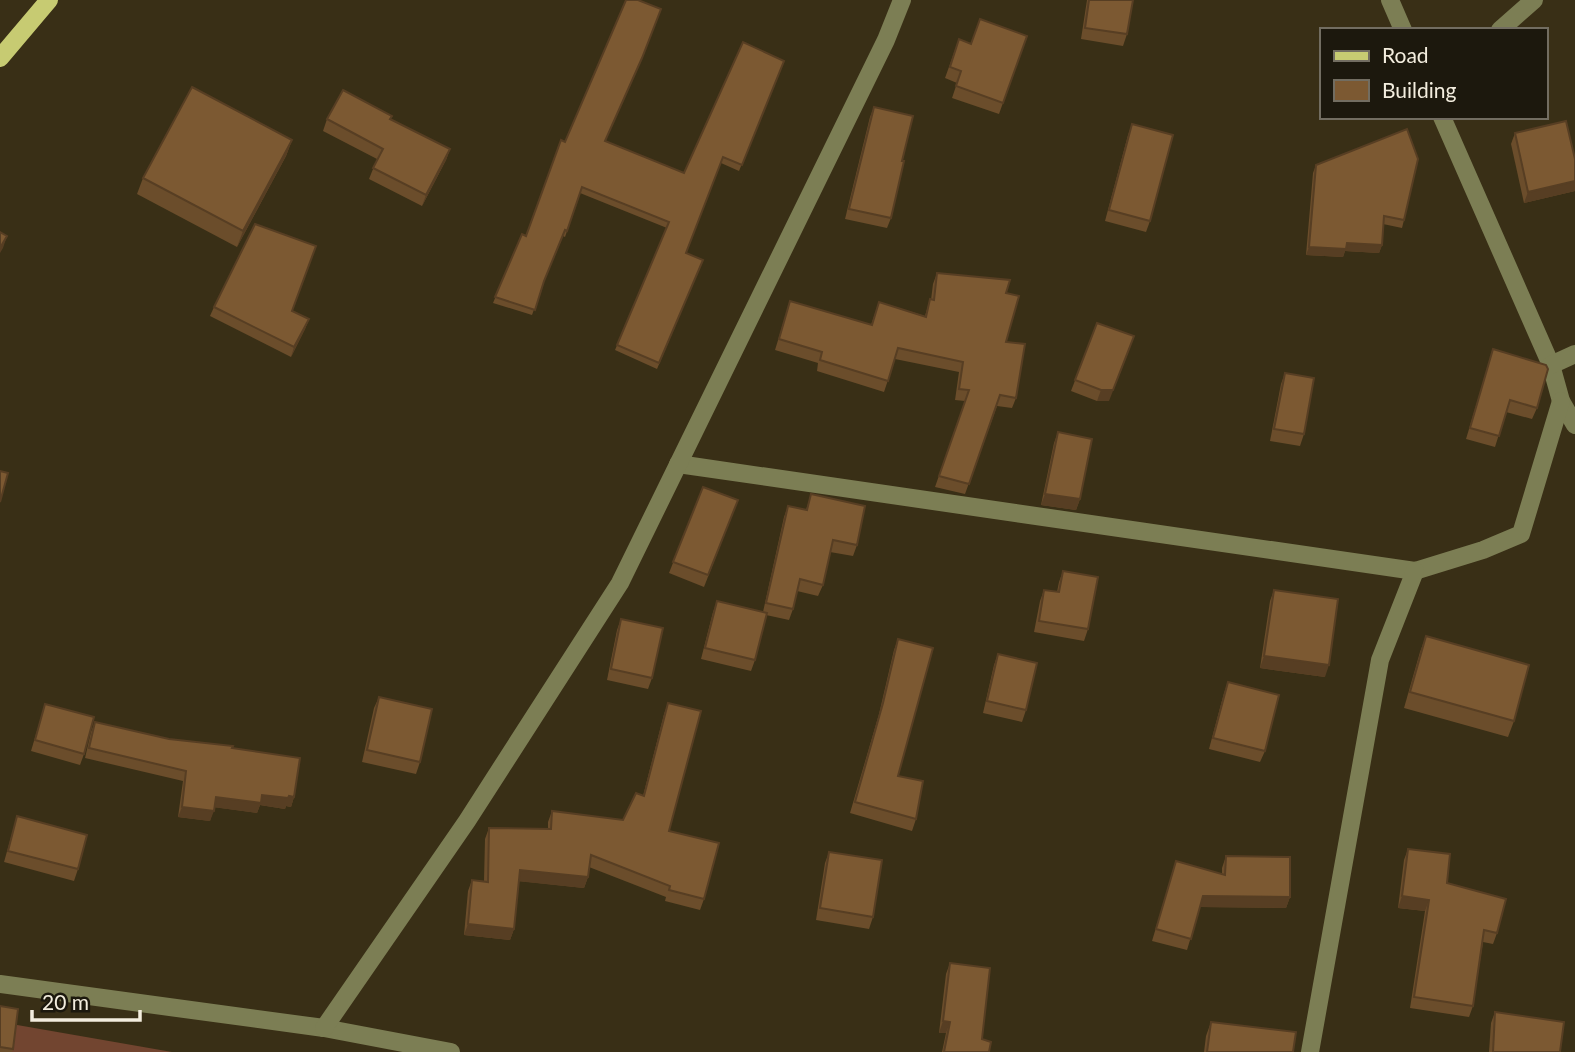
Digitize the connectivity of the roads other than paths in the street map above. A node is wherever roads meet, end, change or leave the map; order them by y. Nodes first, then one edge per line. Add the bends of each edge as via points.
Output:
1 (49, 0) edge
2 (902, 0) edge
3 (1390, 0) edge
4 (1534, 0) edge
5 (1402, 28) edge
6 (1502, 28) edge
7 (0, 58) edge
8 (1443, 119) edge
9 (1575, 354) edge
10 (1550, 365) junction
11 (1561, 401) junction
12 (1575, 425) edge
13 (678, 464) junction
14 (1415, 571) junction
15 (0, 984) edge
16 (324, 1028) junction
17 (451, 1052) edge
18 (1310, 1052) edge

1 - 7 main road
2 - 13 street
3 - 5 street
4 - 6 street
8 - 10 street
9 - 10 street
10 - 11 street
11 - 12 street
11 - 14 street via 1521,534 1483,551
13 - 14 street
13 - 16 street via 620,583 467,821
14 - 18 street via 1380,660
15 - 16 street
16 - 17 street

